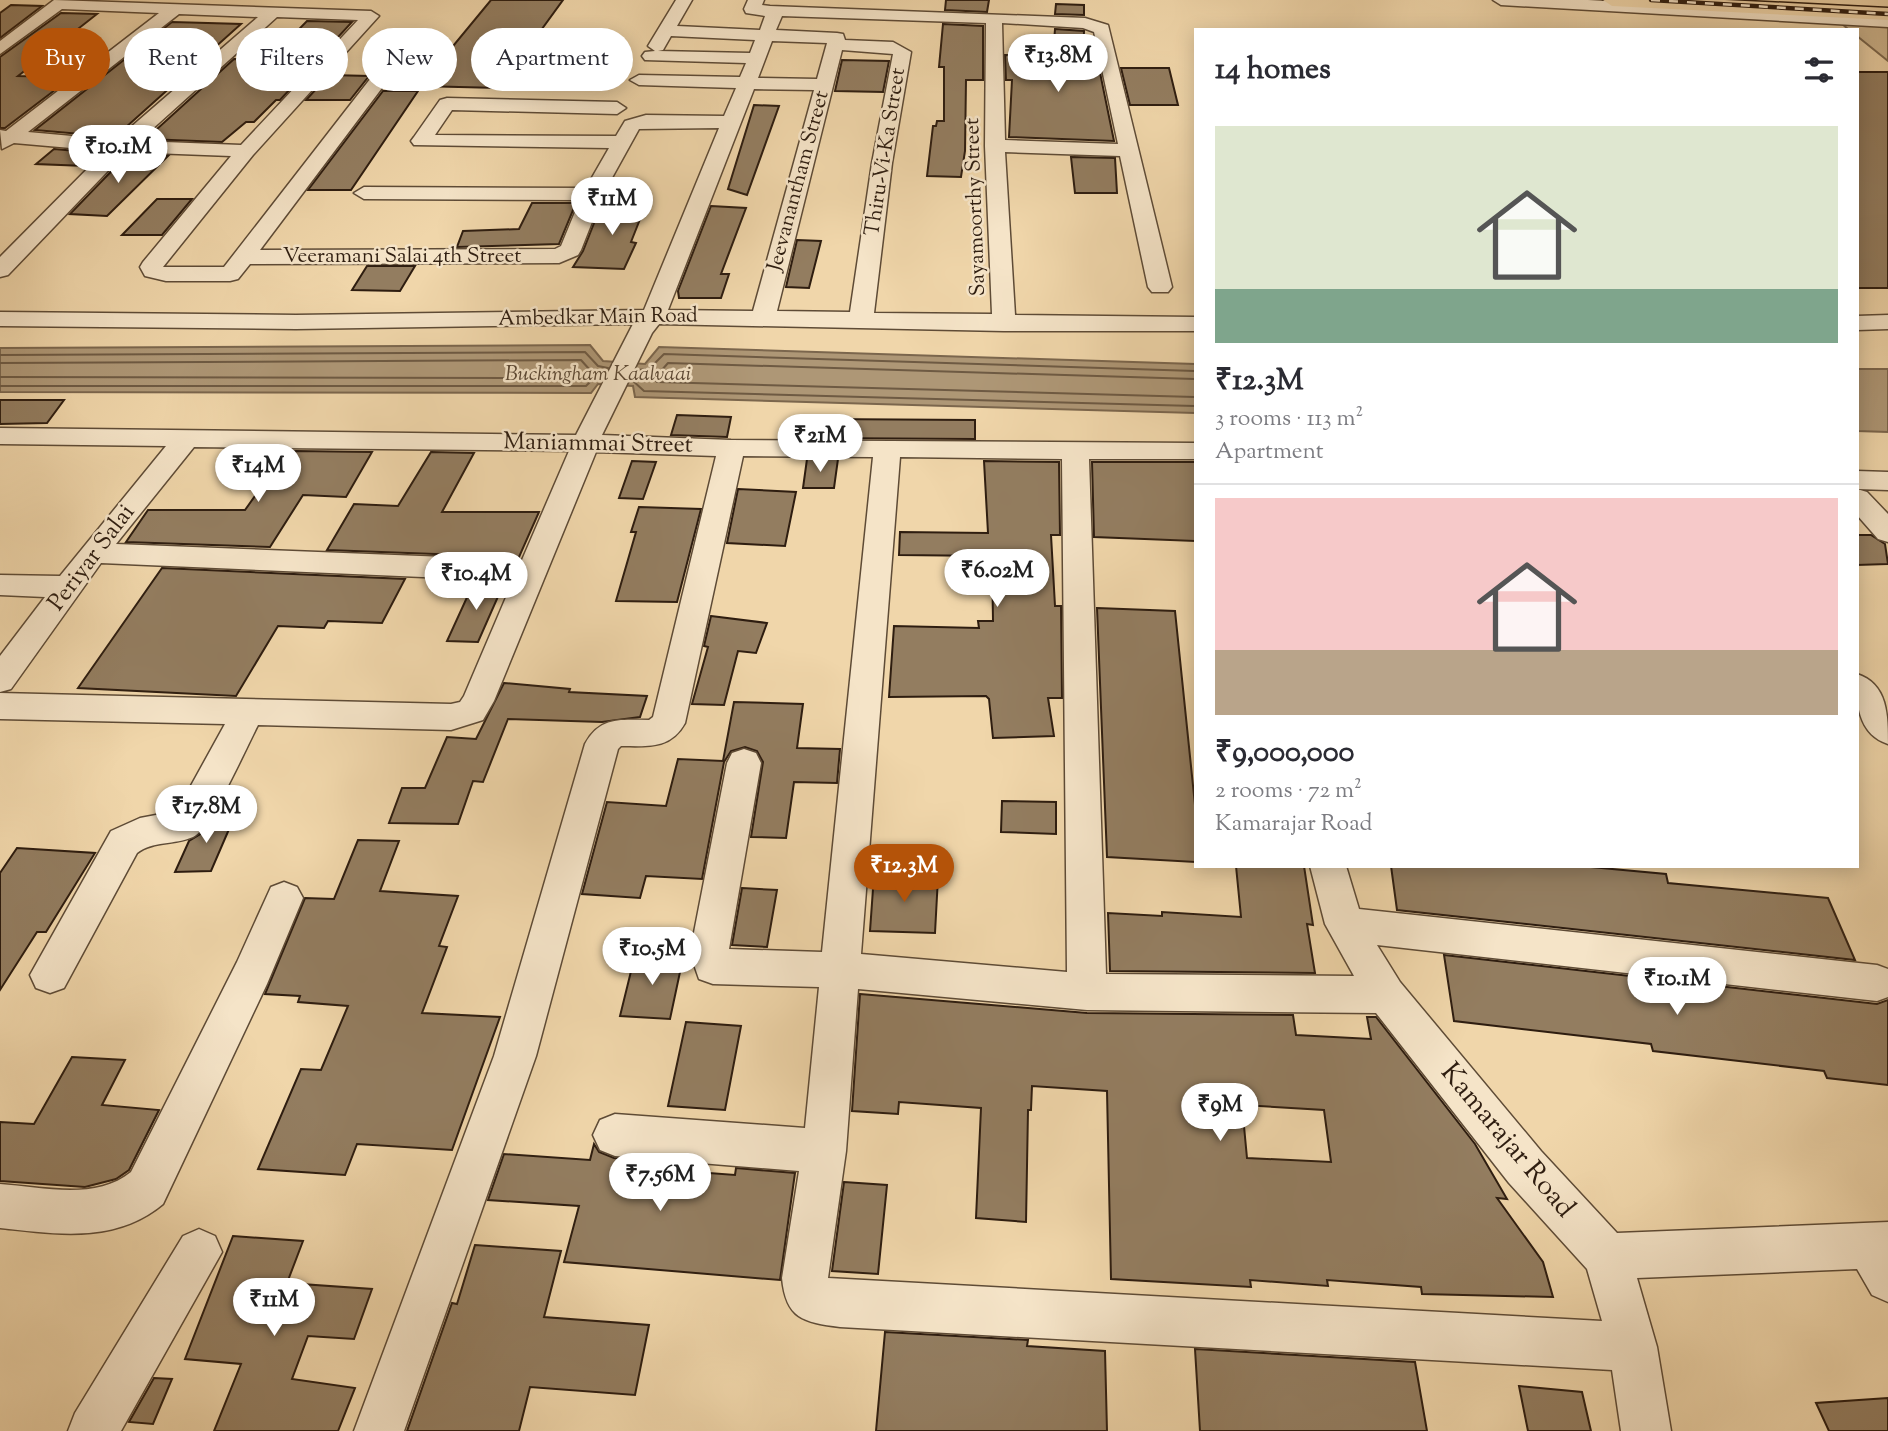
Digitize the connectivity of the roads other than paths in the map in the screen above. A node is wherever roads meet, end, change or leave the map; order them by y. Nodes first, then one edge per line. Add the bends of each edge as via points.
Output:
1 (684, 0) edge
2 (1501, 0) edge
3 (1771, 0) edge
4 (61, 2) edge
5 (1618, 4) edge
6 (763, 5) edge
7 (1888, 5) edge
8 (176, 8) junction
9 (273, 12) junction
10 (1888, 14) edge
11 (994, 18) junction
12 (1888, 22) edge
13 (1627, 28) edge
14 (665, 31) junction
15 (766, 34) junction
16 (836, 45) junction
17 (0, 50) edge
18 (652, 56) junction
19 (758, 58) junction
20 (748, 83) junction
21 (824, 85) junction
22 (370, 91) edge
23 (617, 108) dead end
24 (733, 122) junction
25 (3, 139) edge
26 (622, 142) junction
27 (121, 146) junction
28 (995, 146) junction
29 (1129, 150) junction
30 (246, 151) junction
31 (364, 193) dead end
32 (593, 194) junction
33 (237, 266) junction
34 (0, 270) edge
35 (1160, 287) dead end
36 (764, 318) junction
37 (0, 319) edge
38 (861, 319) junction
39 (188, 321) junction
40 (1888, 322) edge
41 (647, 323) junction
42 (1859, 323) edge
43 (1004, 324) junction
44 (1194, 324) edge
45 (0, 436) edge
46 (187, 438) junction
47 (586, 443) junction
48 (731, 448) junction
49 (1075, 448) junction
50 (887, 449) junction
51 (1194, 451) edge
52 (1859, 480) edge
53 (1888, 481) edge
54 (1859, 500) edge
55 (1888, 532) edge
56 (93, 553) junction
57 (531, 571) junction
58 (0, 585) edge
59 (69, 587) junction
60 (0, 680) edge
61 (1859, 689) edge
62 (0, 706) edge
63 (247, 714) junction
64 (1888, 731) edge
65 (744, 763) dead end
66 (1329, 868) edge
67 (284, 898) dead end
68 (1344, 924) junction
69 (841, 971) junction
70 (50, 975) dead end
71 (1877, 983) dead end
72 (1087, 992) junction
73 (1386, 995) junction
74 (615, 1135) dead end
75 (824, 1151) junction
76 (0, 1206) edge
77 (200, 1252) dead end
78 (1607, 1256) junction
79 (1882, 1257) edge
80 (1633, 1347) junction
81 (93, 1431) edge
82 (379, 1431) edge
83 (1646, 1431) edge

1 - 14 street
2 - 5 street
3 - 7 main road
4 - 8 street
4 - 17 street
5 - 10 main road
5 - 12 street
5 - 13 street
6 - 11 street
6 - 15 street via 774,15
8 - 9 street
8 - 25 street
9 - 27 street
9 - 30 street via 367,14 372,18
11 - 28 street, Sayamoorthy Street
11 - 29 street via 1085,23 1102,29
14 - 15 street
14 - 18 street
15 - 16 street via 834,37
15 - 19 street
16 - 21 street, Jeevanantham Street
16 - 38 street, Thiru-Vi-Ka Street via 893,47 902,52
18 - 19 street
18 - 20 street via 637,85
19 - 20 street
20 - 21 street
20 - 24 street
21 - 36 street, Jeevanantham Street
22 - 33 street
23 - 26 street via 447,104 421,141
24 - 26 street, Veeramani Salai 4th Street via 646,121 632,125
24 - 41 street
25 - 27 street
26 - 32 street, Veeramani Salai 4th Street
27 - 30 street
27 - 34 street
28 - 29 street
28 - 43 street, Sayamoorthy Street
29 - 35 street
30 - 33 street, Veeramani Salai 4th Street via 151,267 166,274
31 - 32 street
32 - 33 street, Veeramani Salai 4th Street via 570,250 559,256
33 - 39 street
36 - 38 street, Ambedkar Main Road
36 - 41 street, Ambedkar Main Road
37 - 39 street, Ambedkar Main Road
38 - 43 street, Ambedkar Main Road
39 - 41 street, Ambedkar Main Road
40 - 42 street
41 - 47 street
43 - 44 street, Ambedkar Main Road
45 - 46 street, Maniammai Street
46 - 47 street, Maniammai Street
46 - 56 street, Periyar Salai
47 - 48 street, Maniammai Street
47 - 57 street
48 - 50 street, Maniammai Street
48 - 82 street via 668,723 657,733 618,733 604,739 515,1056
49 - 50 street, Maniammai Street
49 - 51 street, Maniammai Street
49 - 72 street
50 - 69 street
52 - 53 street
54 - 55 street
56 - 57 street
56 - 59 street, Periyar Salai
57 - 63 street via 478,701 462,716
58 - 59 street
59 - 60 street, Periyar Salai
61 - 64 street
62 - 63 street
63 - 70 street via 190,821 168,831 133,833 124,842
65 - 69 street via 709,961 722,967
66 - 68 street, Kamarajar Road
67 - 76 street via 153,1176 135,1201 108,1212
68 - 71 street
68 - 73 street, Kamarajar Road
69 - 72 street
69 - 75 street
72 - 73 street
73 - 78 street, Kamarajar Road via 1525,1167
74 - 75 street
75 - 80 street via 805,1278 807,1294 814,1300
77 - 81 street
78 - 79 street
78 - 80 street, Kamarajar Road
80 - 83 street, Kamarajar Road

